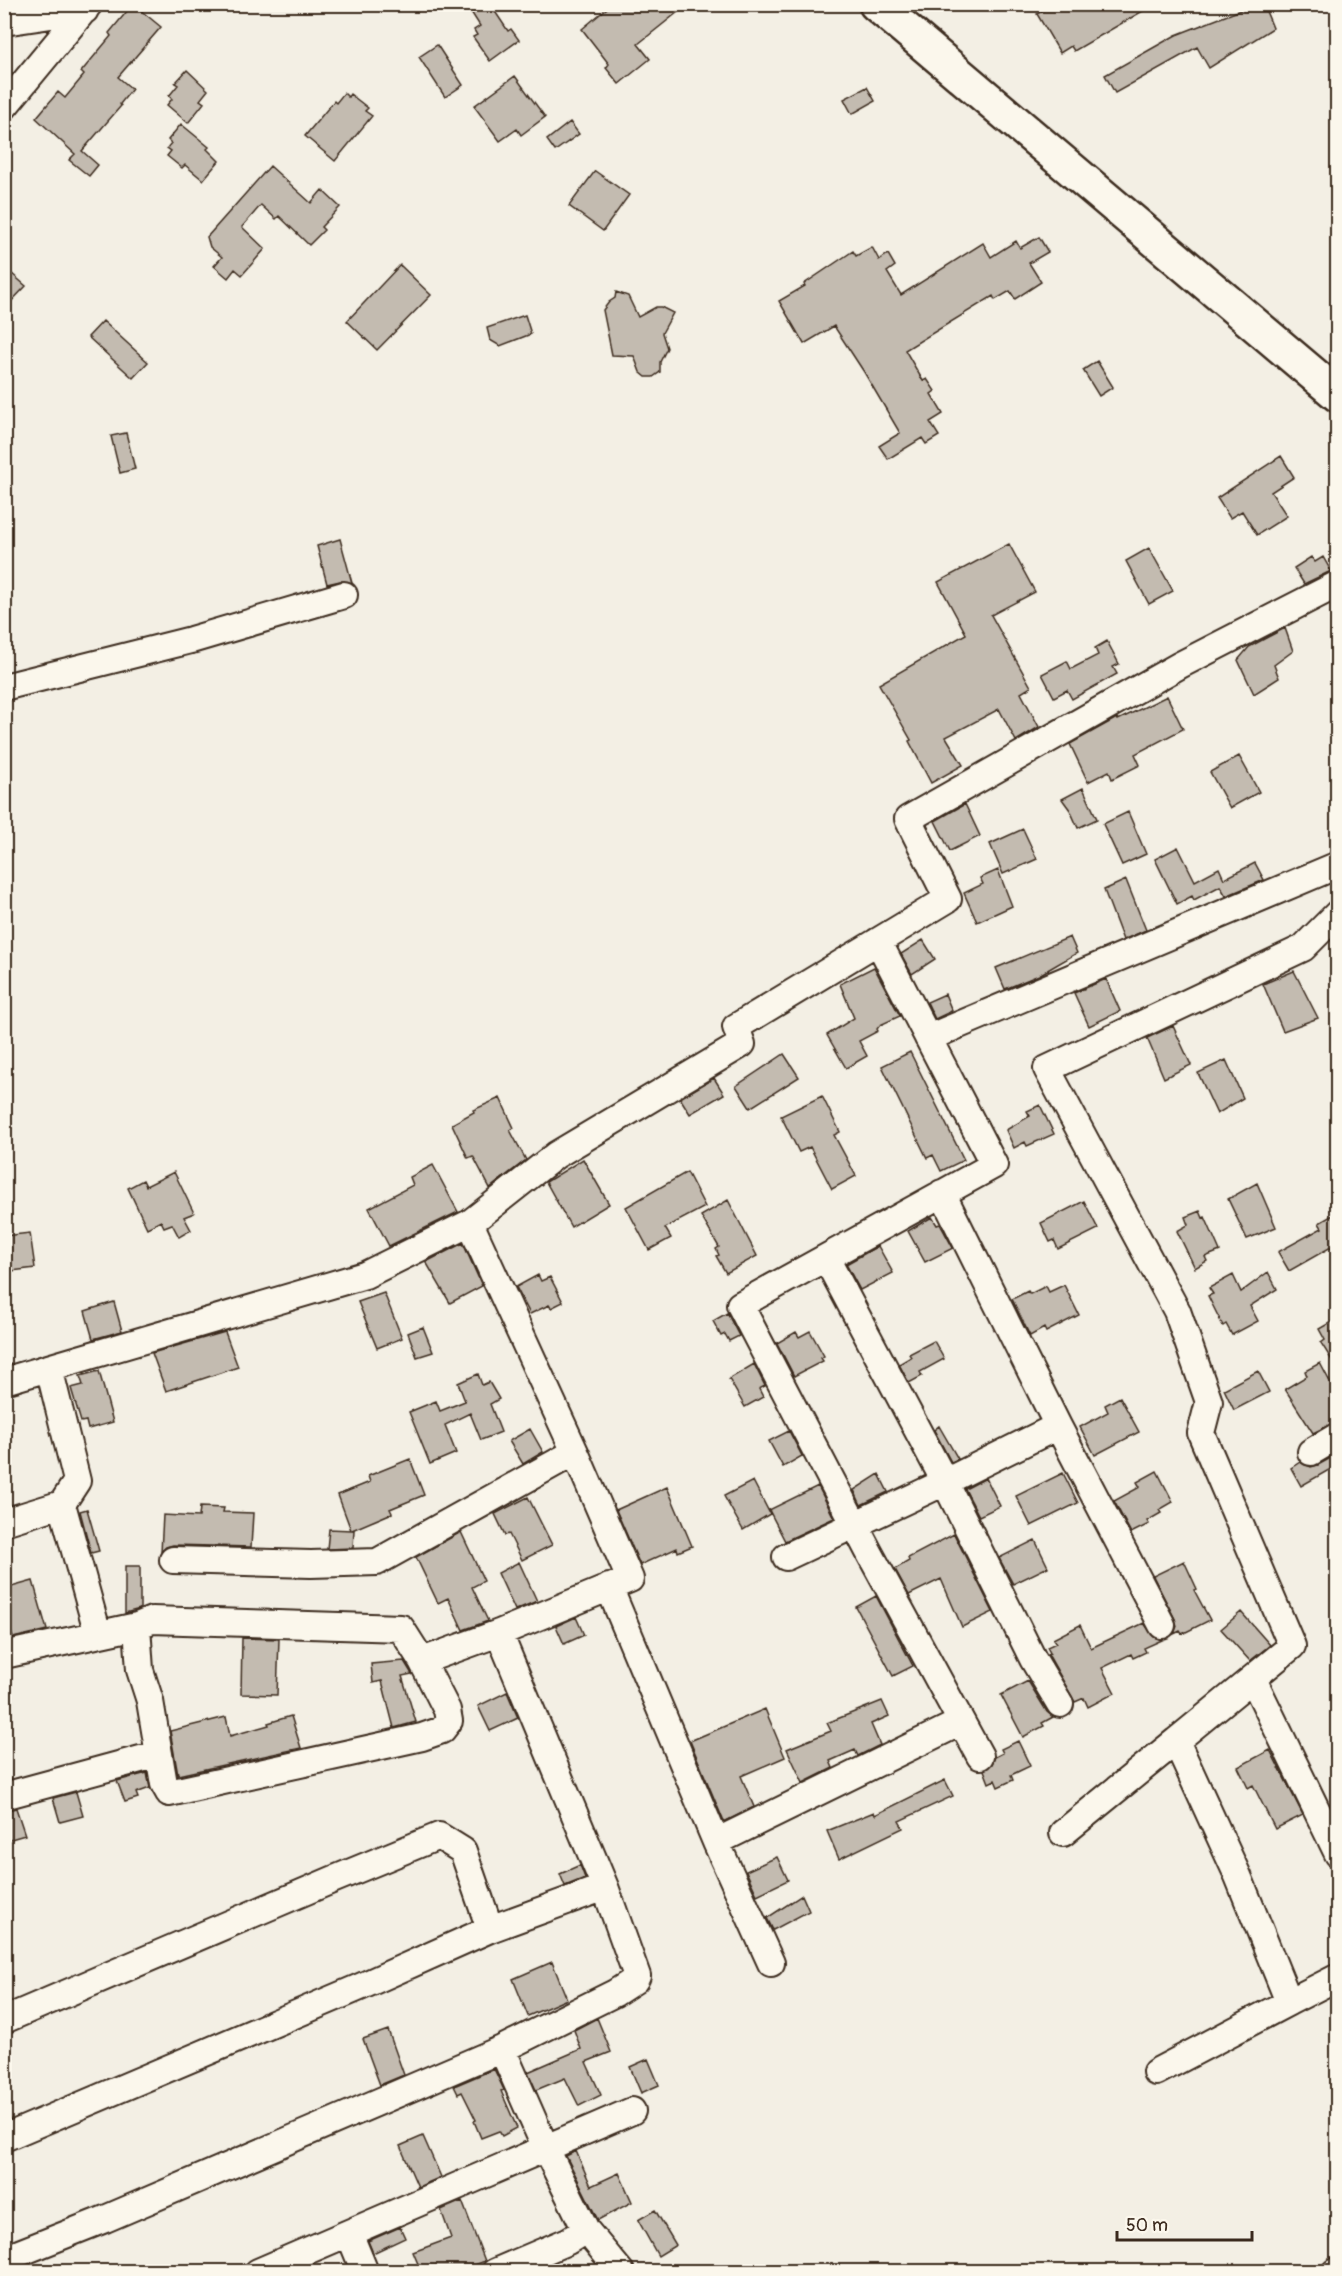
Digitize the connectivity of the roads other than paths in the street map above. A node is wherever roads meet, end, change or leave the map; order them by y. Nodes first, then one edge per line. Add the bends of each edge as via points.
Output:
1 (876, 4) edge
2 (87, 7) edge
3 (4, 22) edge
4 (4, 107) edge
5 (1338, 395) edge
6 (1338, 584) edge
7 (344, 596) dead end
8 (4, 687) edge
9 (1338, 865) edge
10 (1338, 913) edge
11 (878, 941) junction
12 (928, 1038) junction
13 (942, 1193) junction
14 (470, 1223) junction
15 (826, 1258) junction
16 (49, 1368) junction
17 (4, 1381) edge
18 (1058, 1426) junction
19 (1338, 1436) edge
20 (576, 1452) junction
21 (1311, 1452) dead end
22 (945, 1482) junction
23 (63, 1504) junction
24 (4, 1522) edge
25 (855, 1524) junction
26 (786, 1557) dead end
27 (173, 1560) dead end
28 (609, 1587) junction
29 (1162, 1625) dead end
30 (136, 1626) junction
31 (98, 1634) junction
32 (499, 1634) junction
33 (4, 1655) edge
34 (422, 1661) junction
35 (1252, 1679) junction
36 (1060, 1704) dead end
37 (962, 1722) junction
38 (1176, 1742) junction
39 (159, 1754) junction
40 (980, 1756) dead end
41 (4, 1796) edge
42 (1063, 1833) dead end
43 (716, 1842) junction
44 (1338, 1854) edge
45 (605, 1887) junction
46 (490, 1929) junction
47 (771, 1963) dead end
48 (1338, 1977) edge
49 (1289, 2002) junction
50 (4, 2020) edge
51 (502, 2049) junction
52 (1156, 2072) dead end
53 (632, 2111) dead end
54 (4, 2138) edge
55 (546, 2149) junction
56 (586, 2230) junction
57 (349, 2233) junction
58 (4, 2259) edge
59 (258, 2271) edge
60 (364, 2271) edge
61 (495, 2271) edge
62 (621, 2271) edge

1 - 5 main road
2 - 3 street
2 - 4 street
6 - 11 street via 1180,665 908,819 948,899
7 - 8 street
9 - 12 street
10 - 35 street via 1303,948 1047,1069 1178,1311 1209,1402 1201,1433 1292,1646
11 - 12 street
11 - 14 street via 736,1027 742,1044 556,1155
12 - 13 street via 994,1165
13 - 15 street
13 - 18 street
14 - 16 street via 365,1275
14 - 20 street
15 - 22 street
15 - 25 street via 740,1305
16 - 17 street
16 - 23 street via 77,1481
18 - 22 street
18 - 29 street
19 - 21 street
20 - 27 street via 377,1562
20 - 28 street via 630,1579
22 - 25 street
22 - 36 street via 1033,1659
23 - 24 street
23 - 31 street
25 - 26 street
25 - 37 street
28 - 32 street
28 - 43 street
30 - 31 street
30 - 34 street via 152,1620 401,1628
30 - 39 street
31 - 33 street
32 - 34 street
32 - 45 street
34 - 39 street via 447,1710 449,1721 442,1730 169,1793
35 - 38 street
35 - 44 street
37 - 40 street
37 - 43 street
38 - 42 street
38 - 49 street via 1238,1876
39 - 41 street
43 - 47 street
45 - 46 street
45 - 51 street via 633,1961 635,1980
46 - 50 street via 463,1851 439,1836
46 - 54 street
48 - 49 street
49 - 52 street
51 - 55 street
51 - 58 street
53 - 55 street
55 - 56 street
55 - 57 street
56 - 61 street
56 - 62 street
57 - 59 street
57 - 60 street

